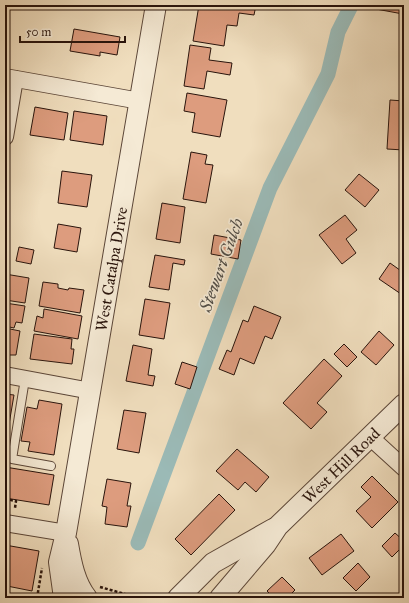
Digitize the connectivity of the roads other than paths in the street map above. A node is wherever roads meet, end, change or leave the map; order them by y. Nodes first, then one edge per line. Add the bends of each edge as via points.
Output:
1 (156, 5) edge
2 (10, 78) edge
3 (140, 101) junction
4 (5, 137) edge
5 (5, 376) edge
6 (26, 379) junction
7 (91, 391) junction
8 (404, 404) edge
9 (370, 438) junction
10 (51, 466) dead end
11 (404, 468) edge
12 (5, 523) edge
13 (278, 526) junction
14 (66, 533) junction
15 (91, 591) edge
16 (64, 598) edge
17 (178, 598) edge
18 (220, 598) edge

1 - 3 street, West Catalpa Drive
2 - 3 street
2 - 4 street
3 - 7 street, West Catalpa Drive
5 - 6 street
6 - 7 street
6 - 10 lane via 12,459
7 - 14 street, West Catalpa Drive
8 - 9 street, West Hill Road
9 - 11 street
9 - 13 street, West Hill Road
12 - 14 street
13 - 17 street, West Hill Road via 214,563
13 - 18 street, West Hill Road
14 - 15 street, West Catalpa Drive via 78,583
14 - 16 street, West Catalpa Drive via 59,562

